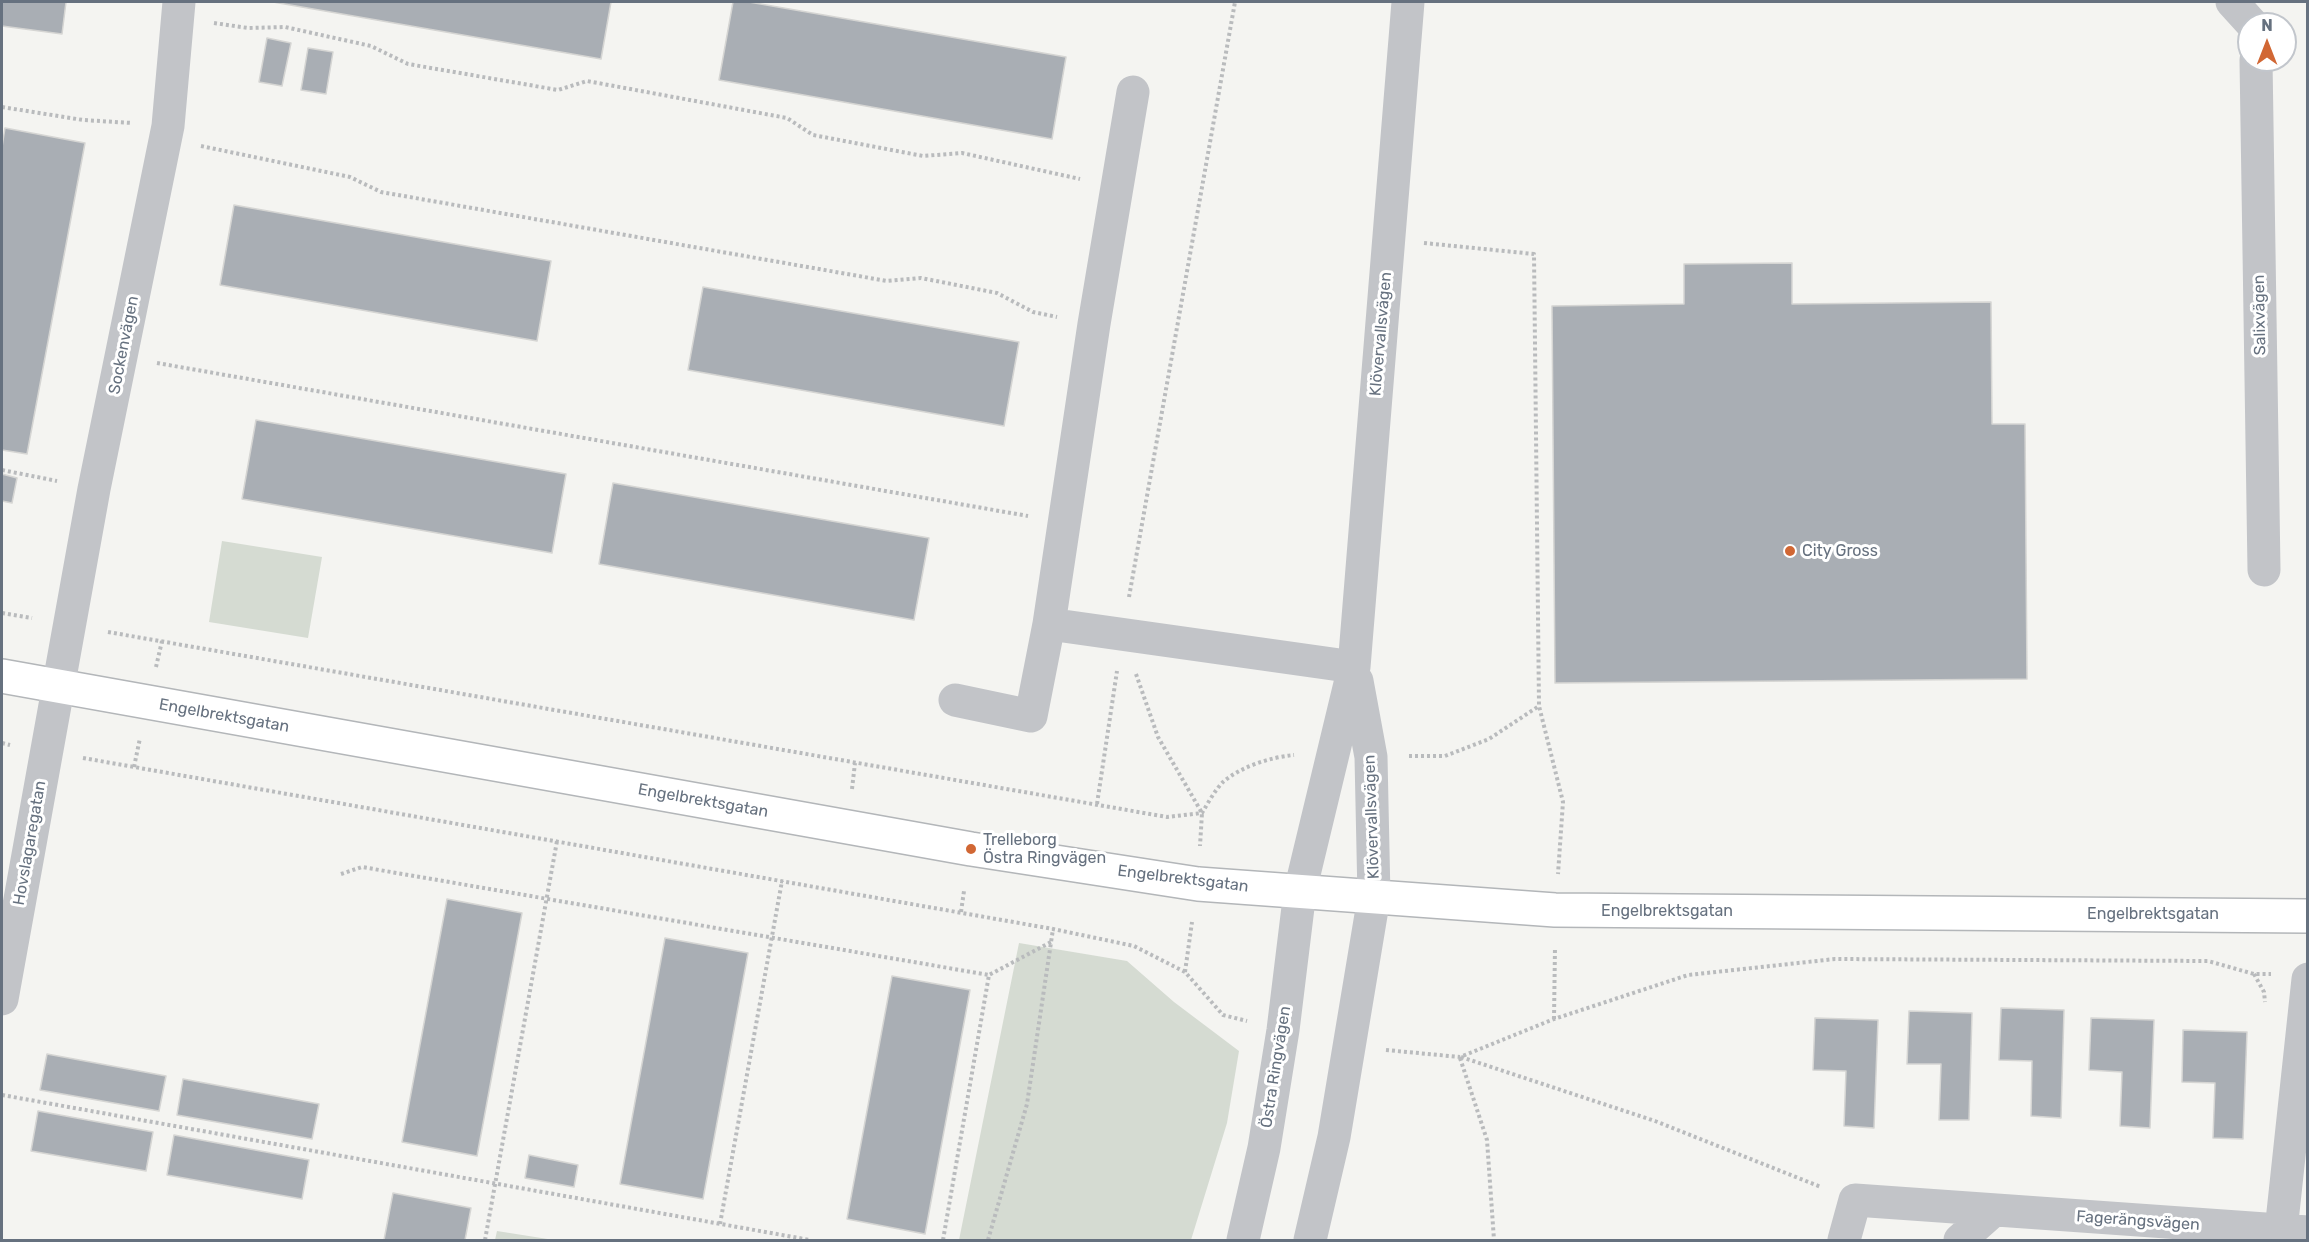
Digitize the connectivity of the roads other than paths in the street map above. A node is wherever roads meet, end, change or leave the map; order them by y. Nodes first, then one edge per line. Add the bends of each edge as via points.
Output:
1 (1408, 2) edge
2 (178, 10) edge
3 (2256, 72) edge
4 (1133, 92) dead end
5 (2264, 570) dead end
6 (1048, 624) junction
7 (1354, 667) junction
8 (2, 676) edge
9 (58, 686) junction
10 (955, 700) dead end
11 (1300, 891) junction
12 (1374, 897) junction
13 (2307, 916) edge
14 (2307, 979) edge
15 (2, 999) edge
16 (1994, 1210) junction
17 (2290, 1235) edge
18 (1243, 1240) edge
19 (1310, 1240) edge
20 (1844, 1240) edge
21 (1960, 1240) edge

1 - 7 street, Klövervallsvägen
2 - 9 street, Sockenvägen via 166,132
3 - 5 street, Salixvägen
4 - 6 street
6 - 7 street
6 - 10 street via 1031,716
7 - 11 street, Klövervallsvägen
7 - 12 street, Klövervallsvägen via 1371,757
8 - 9 main road, Engelbrektsgatan
9 - 11 main road, Engelbrektsgatan via 971,849 1198,884
9 - 15 street, Hovslagaregatan
11 - 12 main road, Engelbrektsgatan
11 - 18 street, Östra Ringvägen via 1264,1148
12 - 13 main road, Engelbrektsgatan via 1555,910
12 - 19 street via 1334,1137
14 - 17 street
16 - 17 street, Fagerängsvägen
16 - 20 street, Fagerängsvägen via 1855,1200
16 - 21 street

